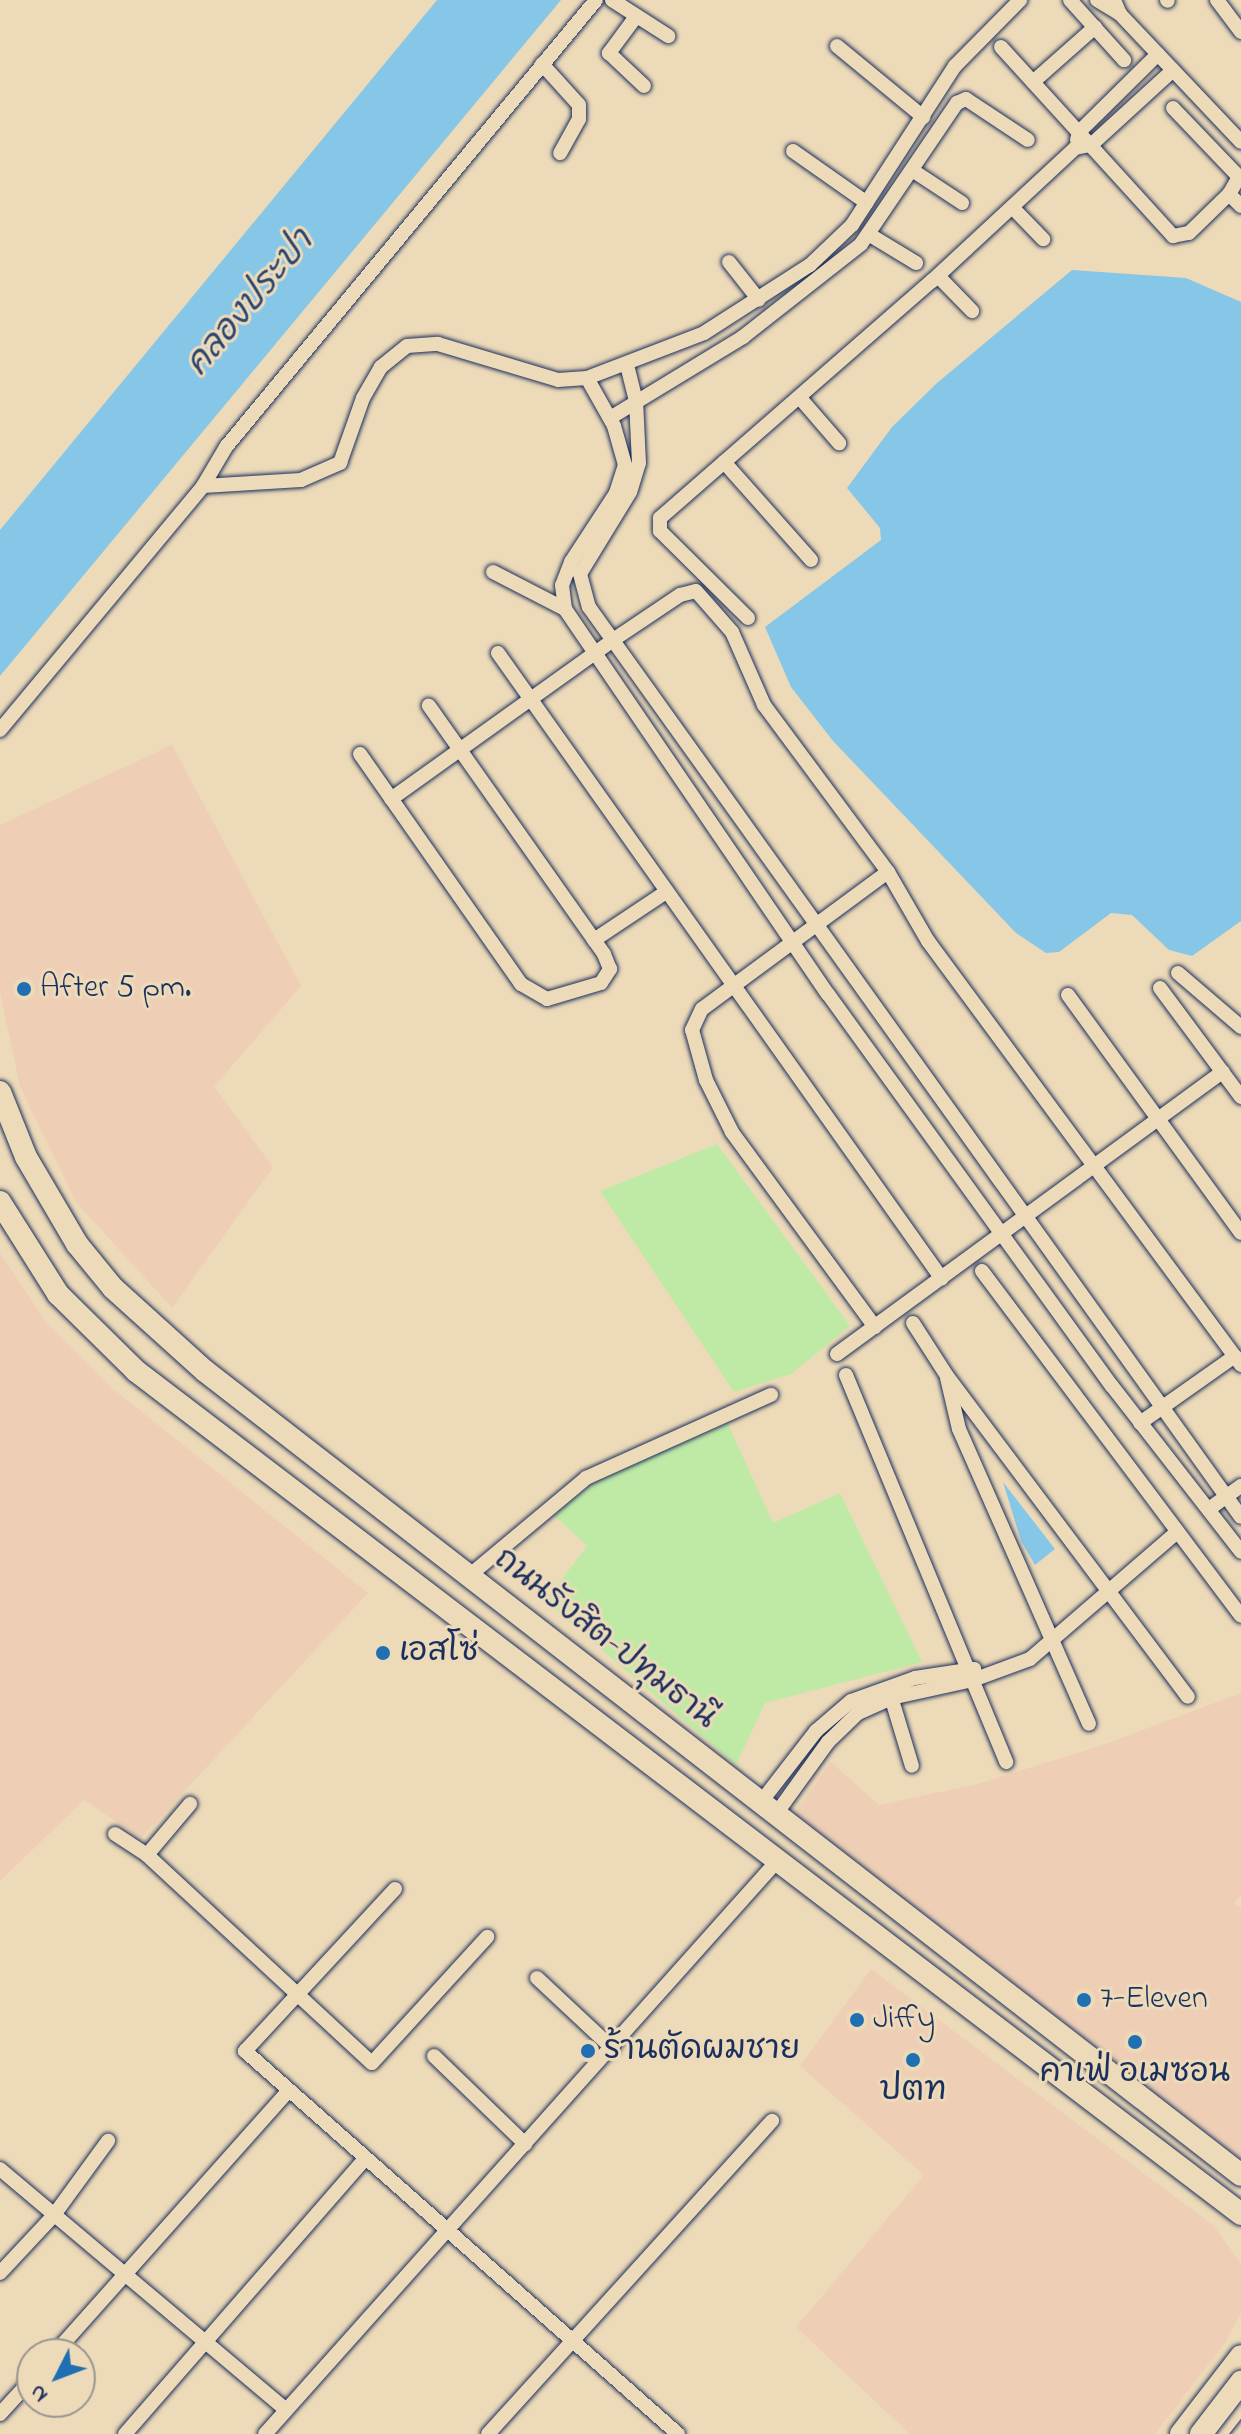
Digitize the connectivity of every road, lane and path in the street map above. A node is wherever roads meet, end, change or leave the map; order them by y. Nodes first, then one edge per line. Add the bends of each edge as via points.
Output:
1 (596, 0) edge
2 (612, 0) edge
3 (1020, 0) edge
4 (1070, 0) edge
5 (1097, 0) edge
6 (1217, 0) edge
7 (1117, 7) edge
8 (635, 18) junction
9 (1095, 27) junction
10 (1241, 32) edge
11 (668, 36) dead end
12 (837, 46) dead end
13 (1001, 47) dead end
14 (1158, 54) junction
15 (1124, 60) dead end
16 (542, 64) junction
17 (1173, 70) junction
18 (1033, 82) junction
19 (644, 86) dead end
20 (1173, 108) dead end
21 (923, 117) junction
22 (1079, 132) junction
23 (1028, 140) dead end
24 (1241, 142) edge
25 (1091, 145) junction
26 (1075, 148) junction
27 (793, 151) dead end
28 (560, 153) dead end
29 (912, 170) junction
30 (1229, 194) junction
31 (867, 203) junction
32 (962, 203) dead end
33 (1241, 206) edge
34 (1012, 207) junction
35 (870, 235) junction
36 (1043, 239) dead end
37 (729, 262) dead end
38 (916, 263) dead end
39 (938, 276) junction
40 (759, 300) junction
41 (972, 311) dead end
42 (627, 365) junction
43 (587, 378) junction
44 (800, 398) junction
45 (636, 400) junction
46 (610, 418) junction
47 (839, 443) dead end
48 (724, 462) junction
49 (203, 486) junction
50 (811, 560) dead end
51 (493, 572) dead end
52 (565, 609) junction
53 (748, 618) dead end
54 (613, 640) junction
55 (498, 653) dead end
56 (593, 655) junction
57 (529, 701) junction
58 (429, 706) dead end
59 (0, 730) edge
60 (458, 752) junction
61 (360, 754) dead end
62 (391, 799) junction
63 (888, 872) junction
64 (666, 892) junction
65 (813, 926) junction
66 (594, 940) junction
67 (792, 942) junction
68 (1178, 973) dead end
69 (732, 985) junction
70 (1160, 988) dead end
71 (1068, 995) dead end
72 (1241, 1027) edge
73 (1223, 1072) junction
74 (0, 1092) edge
75 (1241, 1097) edge
76 (952, 1117) junction
77 (1156, 1118) junction
78 (928, 1133) junction
79 (1094, 1165) junction
80 (0, 1202) edge
81 (1025, 1218) junction
82 (1241, 1233) edge
83 (1003, 1234) junction
84 (982, 1271) dead end
85 (942, 1279) junction
86 (1094, 1314) junction
87 (913, 1323) dead end
88 (875, 1327) junction
89 (1071, 1331) junction
90 (837, 1354) dead end
91 (1238, 1361) edge
92 (846, 1375) dead end
93 (947, 1376) junction
94 (771, 1395) dead end
95 (1161, 1406) junction
96 (1140, 1423) junction
97 (1241, 1486) edge
98 (1227, 1497) junction
99 (1209, 1509) junction
100 (1241, 1517) edge
101 (1177, 1532) junction
102 (1241, 1552) edge
103 (469, 1576) junction
104 (1110, 1593) junction
105 (1241, 1616) edge
106 (1056, 1641) junction
107 (970, 1674) junction
108 (889, 1692) junction
109 (1188, 1697) dead end
110 (1089, 1724) dead end
111 (678, 1738) junction
112 (1006, 1762) dead end
113 (912, 1766) dead end
114 (655, 1767) junction
115 (190, 1804) dead end
116 (768, 1808) junction
117 (115, 1834) dead end
118 (147, 1855) junction
119 (778, 1860) junction
120 (395, 1889) dead end
121 (487, 1937) dead end
122 (537, 1978) dead end
123 (296, 1995) junction
124 (612, 2048) junction
125 (434, 2056) dead end
126 (288, 2091) junction
127 (772, 2121) dead end
128 (108, 2141) dead end
129 (525, 2144) junction
130 (365, 2159) junction
131 (0, 2169) edge
132 (1241, 2172) edge
133 (1193, 2176) junction
134 (1241, 2214) edge
135 (54, 2215) junction
136 (1241, 2226) edge
137 (449, 2231) junction
138 (0, 2273) edge
139 (126, 2275) junction
140 (69, 2338) edge
141 (574, 2342) junction
142 (206, 2343) junction
143 (1241, 2356) edge
144 (1241, 2382) edge
145 (16, 2396) edge
146 (1204, 2404) junction
147 (1239, 2406) edge
148 (286, 2410) junction
149 (0, 2414) edge
150 (125, 2434) edge
151 (265, 2434) edge
152 (488, 2434) edge
153 (678, 2434) edge
154 (1181, 2434) edge
155 (1201, 2434) edge
156 (1215, 2434) edge

1 - 16 street
2 - 8 street
3 - 21 street via 955,66
4 - 9 street
5 - 7 street
6 - 10 street
7 - 14 street
8 - 11 street
8 - 19 street via 609,53
9 - 15 street
9 - 18 street
12 - 21 street
13 - 18 street
14 - 17 street
14 - 22 street
16 - 28 street via 579,105 579,119
16 - 49 street via 226,447
17 - 24 street
17 - 25 street
18 - 22 street
20 - 30 street via 1239,177
21 - 31 street
22 - 25 street
22 - 26 street
23 - 29 street via 962,100
25 - 26 street
25 - 30 street via 1178,238
26 - 34 street
27 - 31 street
29 - 32 street
29 - 35 street
30 - 33 street
31 - 40 street via 810,265
34 - 36 street
34 - 39 street
35 - 38 street
35 - 45 street via 743,337
37 - 40 street
39 - 41 street
39 - 44 street
40 - 42 street via 704,333
42 - 43 street
42 - 45 street
43 - 46 street
43 - 49 street via 558,380 438,344 407,346 381,367 363,398 340,463 301,480
44 - 47 street
44 - 48 street
45 - 46 street
45 - 54 street via 639,463 630,492 580,574 589,607
46 - 52 street via 625,465 616,493 571,562 562,585
48 - 50 street
48 - 53 street via 664,512 658,524 673,546
49 - 59 street
51 - 52 street
52 - 56 street
54 - 56 street
54 - 63 street via 680,595 696,591 739,642 764,705
54 - 65 street
55 - 57 street
56 - 57 street
56 - 67 street
57 - 60 street
57 - 64 street
58 - 60 street
60 - 62 street
60 - 66 street
61 - 62 street
62 - 66 street via 508,968 535,995 562,997 601,983 610,969
63 - 65 street
63 - 79 street via 928,941
64 - 66 street
64 - 69 street
65 - 67 street
65 - 76 street
67 - 69 street
67 - 78 street
68 - 72 street
69 - 85 street
69 - 88 street via 693,1022 706,1080 732,1132
70 - 73 street
71 - 77 street
73 - 75 street
73 - 77 street
74 - 103 main road, ถนนรังสิต-ปทุมธานี via 41,1188 113,1288 205,1371
76 - 78 street
76 - 81 street
77 - 79 street
77 - 82 street
78 - 83 street
79 - 81 street
79 - 91 street
80 - 114 main road via 58,1294 136,1371
81 - 83 street
81 - 86 street
83 - 85 street
83 - 89 street
84 - 101 street
85 - 88 street
86 - 89 street
86 - 95 street
87 - 93 street
88 - 90 street
89 - 96 street
91 - 95 street
92 - 107 street
93 - 104 street
93 - 106 street via 959,1429
94 - 103 street via 586,1478
95 - 96 street
95 - 98 street
96 - 99 street
97 - 98 street
98 - 99 street
98 - 100 street
99 - 102 street
101 - 104 street
101 - 105 street
103 - 111 main road, ถนนรังสิต-ปทุมธานี
104 - 106 street
104 - 109 street
106 - 107 street via 1030,1659
106 - 110 street
107 - 108 street
107 - 112 street
108 - 113 street
108 - 116 street via 851,1701 828,1718
111 - 114 main road
111 - 116 main road, ถนนรังสิต-ปทุมธานี
114 - 119 main road
115 - 118 street
116 - 132 main road, ถนนรังสิต-ปทุมธานี
117 - 118 street
118 - 123 street
119 - 124 street
119 - 133 main road
120 - 123 street
121 - 123 street via 372,2063
122 - 124 street
123 - 126 street via 245,2051
124 - 129 street
125 - 129 street
126 - 130 street
126 - 139 street
127 - 141 street
128 - 135 street
129 - 137 street
130 - 137 street
130 - 142 street
131 - 135 street
133 - 134 main road
133 - 136 main road
135 - 138 street
135 - 139 street
137 - 141 street
137 - 148 street
139 - 140 street
139 - 142 street
141 - 152 street
141 - 153 street
142 - 148 street
142 - 150 street
143 - 146 main road
144 - 155 main road, bridge
145 - 149 street
146 - 147 main road via 1216,2398
146 - 154 main road
147 - 156 main road
148 - 151 street

